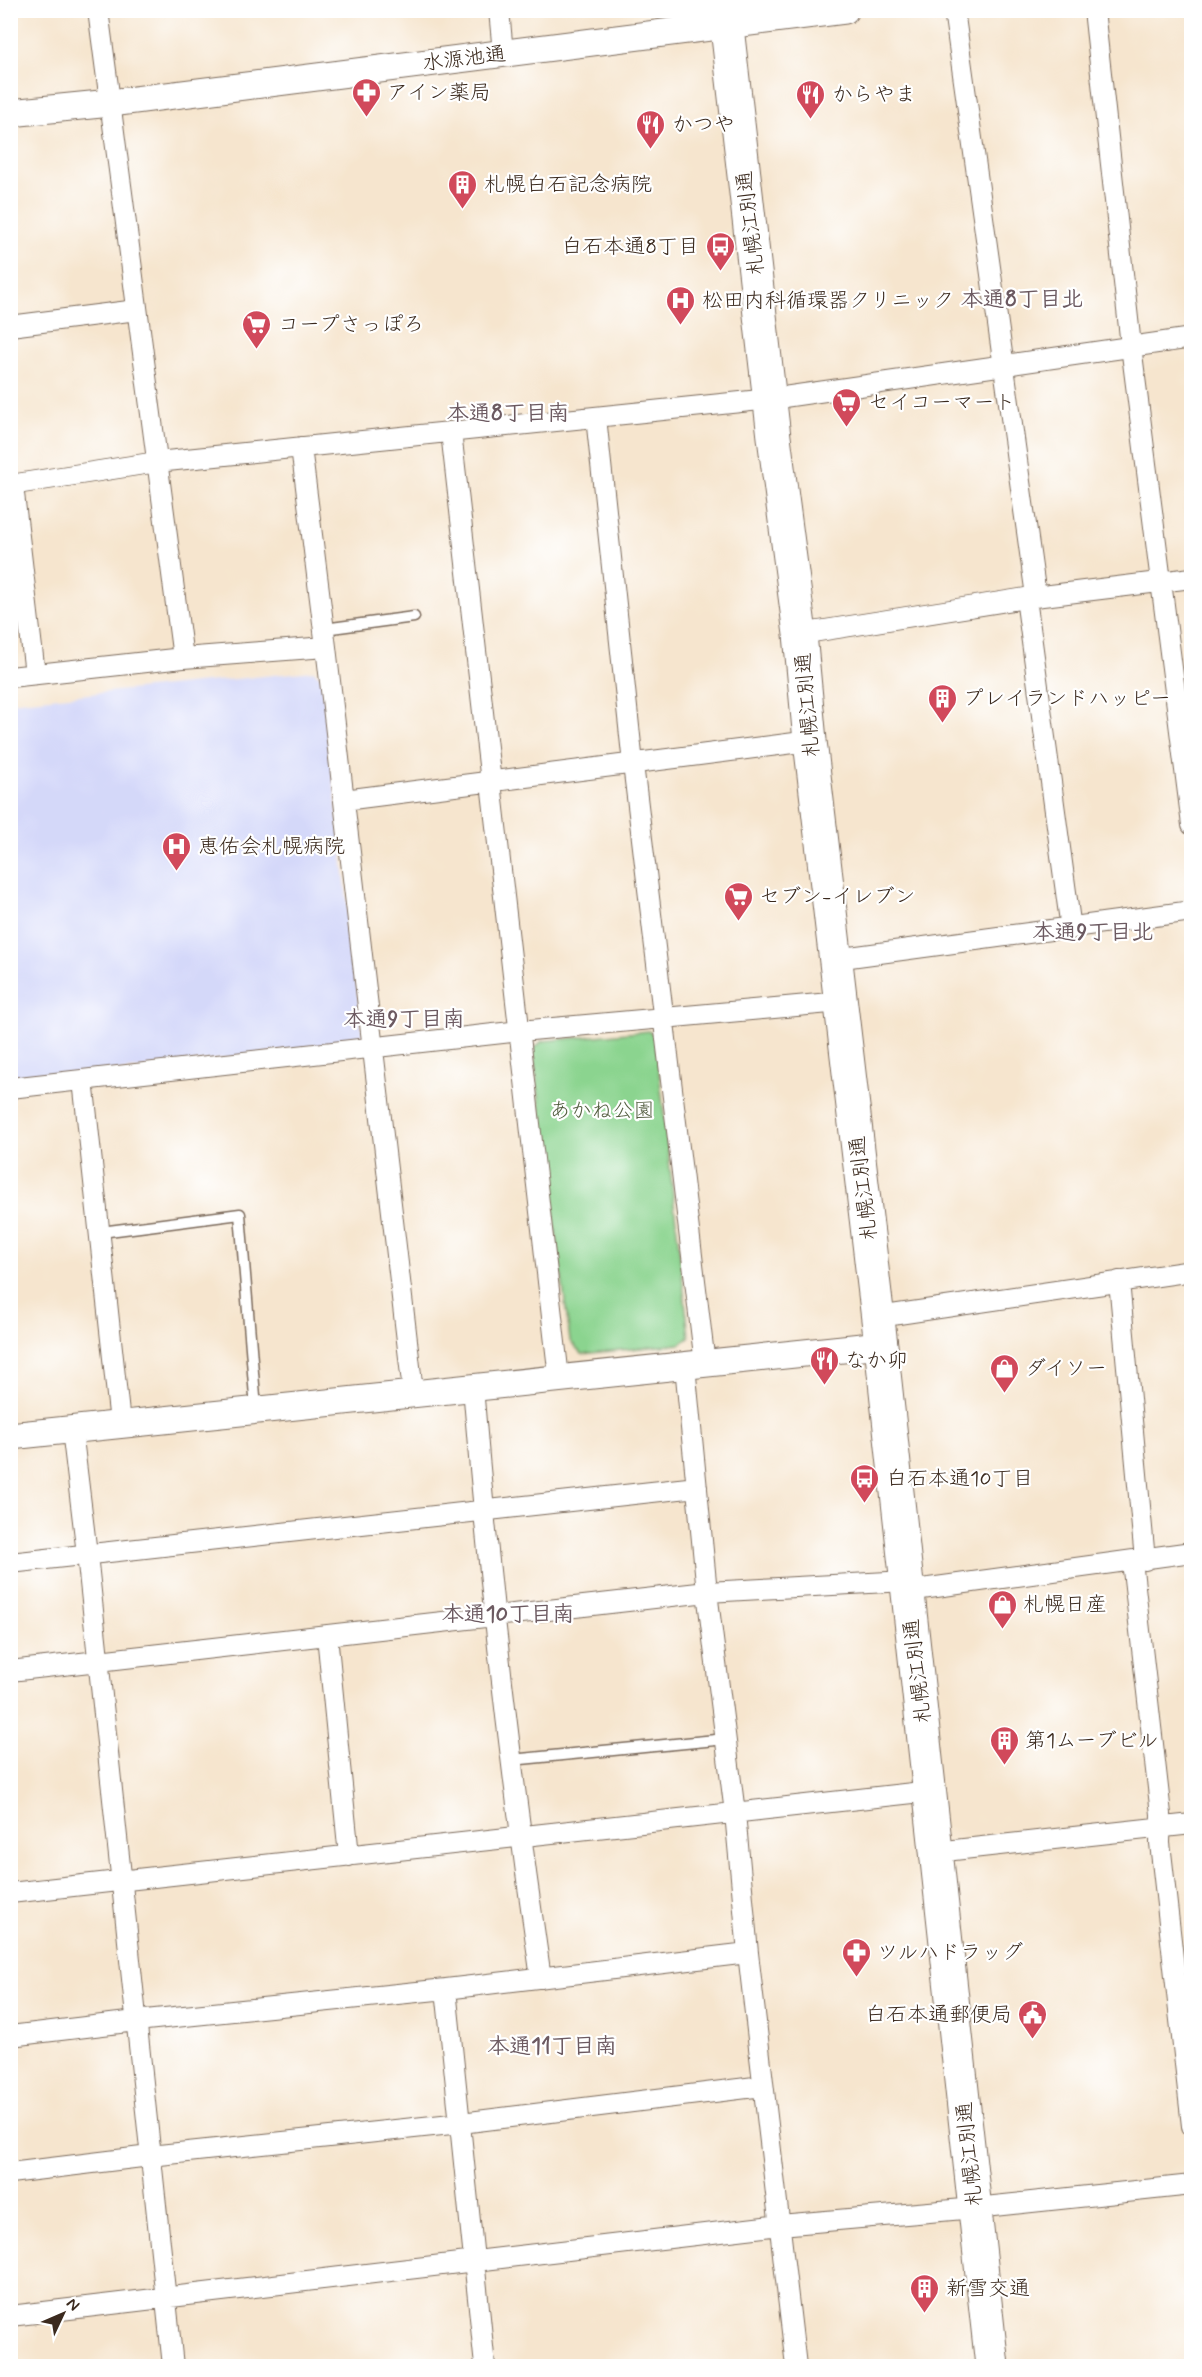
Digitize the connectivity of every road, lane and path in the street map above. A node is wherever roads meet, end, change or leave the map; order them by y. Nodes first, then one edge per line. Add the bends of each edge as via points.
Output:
1 (98, 10) edge
2 (499, 10) edge
3 (845, 10) edge
4 (954, 10) edge
5 (1094, 10) edge
6 (727, 18) edge
7 (503, 53) junction
8 (111, 103) junction
9 (10, 113) edge
10 (137, 310) junction
11 (10, 326) edge
12 (1191, 338) edge
13 (1131, 346) junction
14 (1002, 364) junction
15 (770, 399) junction
16 (597, 417) junction
17 (451, 432) junction
18 (301, 447) junction
19 (158, 462) junction
20 (12, 485) edge
21 (1191, 578) edge
22 (1160, 582) junction
23 (1031, 597) junction
24 (414, 617) dead end
25 (800, 634) junction
26 (325, 638) junction
27 (183, 658) junction
28 (35, 674) junction
29 (10, 676) edge
30 (810, 741) junction
31 (633, 764) junction
32 (492, 782) junction
33 (344, 800) junction
34 (1191, 825) edge
35 (1191, 911) edge
36 (1071, 929) junction
37 (835, 959) junction
38 (841, 1002) junction
39 (664, 1020) junction
40 (520, 1031) junction
41 (373, 1048) junction
42 (83, 1080) junction
43 (10, 1088) edge
44 (101, 1232) junction
45 (1191, 1271) edge
46 (1119, 1281) junction
47 (880, 1331) junction
48 (695, 1365) junction
49 (559, 1378) junction
50 (473, 1387) junction
51 (413, 1392) junction
52 (256, 1410) junction
53 (120, 1423) junction
54 (72, 1430) junction
55 (10, 1436) edge
56 (697, 1487) junction
57 (483, 1510) junction
58 (1191, 1552) edge
59 (87, 1554) junction
60 (1139, 1561) junction
61 (10, 1563) edge
62 (907, 1586) junction
63 (707, 1592) junction
64 (494, 1616) junction
65 (327, 1635) junction
66 (98, 1661) junction
67 (10, 1671) edge
68 (726, 1739) junction
69 (511, 1760) junction
70 (931, 1791) junction
71 (735, 1813) junction
72 (1191, 1824) edge
73 (1161, 1828) junction
74 (521, 1838) junction
75 (936, 1852) junction
76 (349, 1856) junction
77 (121, 1881) junction
78 (10, 1893) edge
79 (748, 1953) junction
80 (541, 1978) junction
81 (446, 1989) junction
82 (136, 2020) junction
83 (10, 2036) edge
84 (763, 2086) junction
85 (460, 2123) junction
86 (1191, 2126) edge
87 (150, 2156) junction
88 (10, 2173) edge
89 (1191, 2185) edge
90 (975, 2208) junction
91 (780, 2225) junction
92 (475, 2262) junction
93 (166, 2298) junction
94 (10, 2316) edge
95 (790, 2366) edge
96 (173, 2367) edge
97 (485, 2367) edge
98 (992, 2367) edge

1 - 8 street
2 - 7 street
3 - 6 street, 水源池通
4 - 14 street
5 - 13 street
6 - 7 street, 水源池通
6 - 15 highway, 札幌江別通
7 - 8 street, 水源池通
8 - 9 street, 水源池通
8 - 10 street
10 - 11 street
10 - 19 street
12 - 13 street
13 - 14 street
13 - 22 street
14 - 15 street
14 - 23 street
15 - 16 street
15 - 25 highway, 札幌江別通
16 - 17 street
16 - 31 street
17 - 18 street
17 - 32 street
18 - 19 street
18 - 26 street
19 - 20 street
19 - 27 street
20 - 28 street
21 - 22 street
22 - 23 street
22 - 34 street
23 - 25 street
23 - 36 street
24 - 26 lane
25 - 30 highway, 札幌江別通
26 - 27 street
26 - 33 street
27 - 28 street
28 - 29 street
30 - 31 street
30 - 37 highway, 札幌江別通
31 - 32 street
31 - 39 street
32 - 33 street
32 - 40 street
33 - 41 street
35 - 36 street
36 - 37 street
37 - 38 highway, 札幌江別通
38 - 39 street
38 - 47 highway, 札幌江別通
39 - 40 street
39 - 48 street
40 - 41 street
40 - 49 street
41 - 42 street
41 - 51 street
42 - 43 street
42 - 44 street
44 - 52 lane via 240,1214
44 - 53 street
45 - 46 street
46 - 47 street
46 - 60 street
47 - 48 street
47 - 62 highway, 札幌江別通
48 - 49 street
48 - 56 street
49 - 50 street
50 - 51 street
50 - 57 street
51 - 52 street
52 - 53 street
53 - 54 street
54 - 55 street
54 - 59 street
56 - 57 street
56 - 63 street
57 - 59 street
57 - 64 street
58 - 60 street
59 - 61 street
59 - 66 street
60 - 62 street
60 - 73 street
62 - 63 street
62 - 70 highway, 札幌江別通
63 - 64 street
63 - 68 street
64 - 65 street
64 - 69 street
65 - 66 street
65 - 76 street
66 - 67 street
66 - 77 street
68 - 69 lane
68 - 71 street
69 - 74 street
70 - 71 street
70 - 75 highway, 札幌江別通
71 - 74 street
71 - 79 street
72 - 73 street
73 - 75 street
73 - 86 street
74 - 76 street
74 - 80 street
75 - 90 highway, 札幌江別通
76 - 77 street
77 - 78 street
77 - 82 street
79 - 80 street
79 - 84 street
80 - 81 street
81 - 82 street
81 - 85 street
82 - 83 street
82 - 87 street
84 - 85 street
84 - 91 street
85 - 87 street
85 - 92 street
87 - 88 street
87 - 93 street
89 - 90 street
90 - 91 street
90 - 98 highway, 札幌江別通
91 - 92 street
91 - 95 street
92 - 93 street
92 - 97 street
93 - 94 street
93 - 96 street

